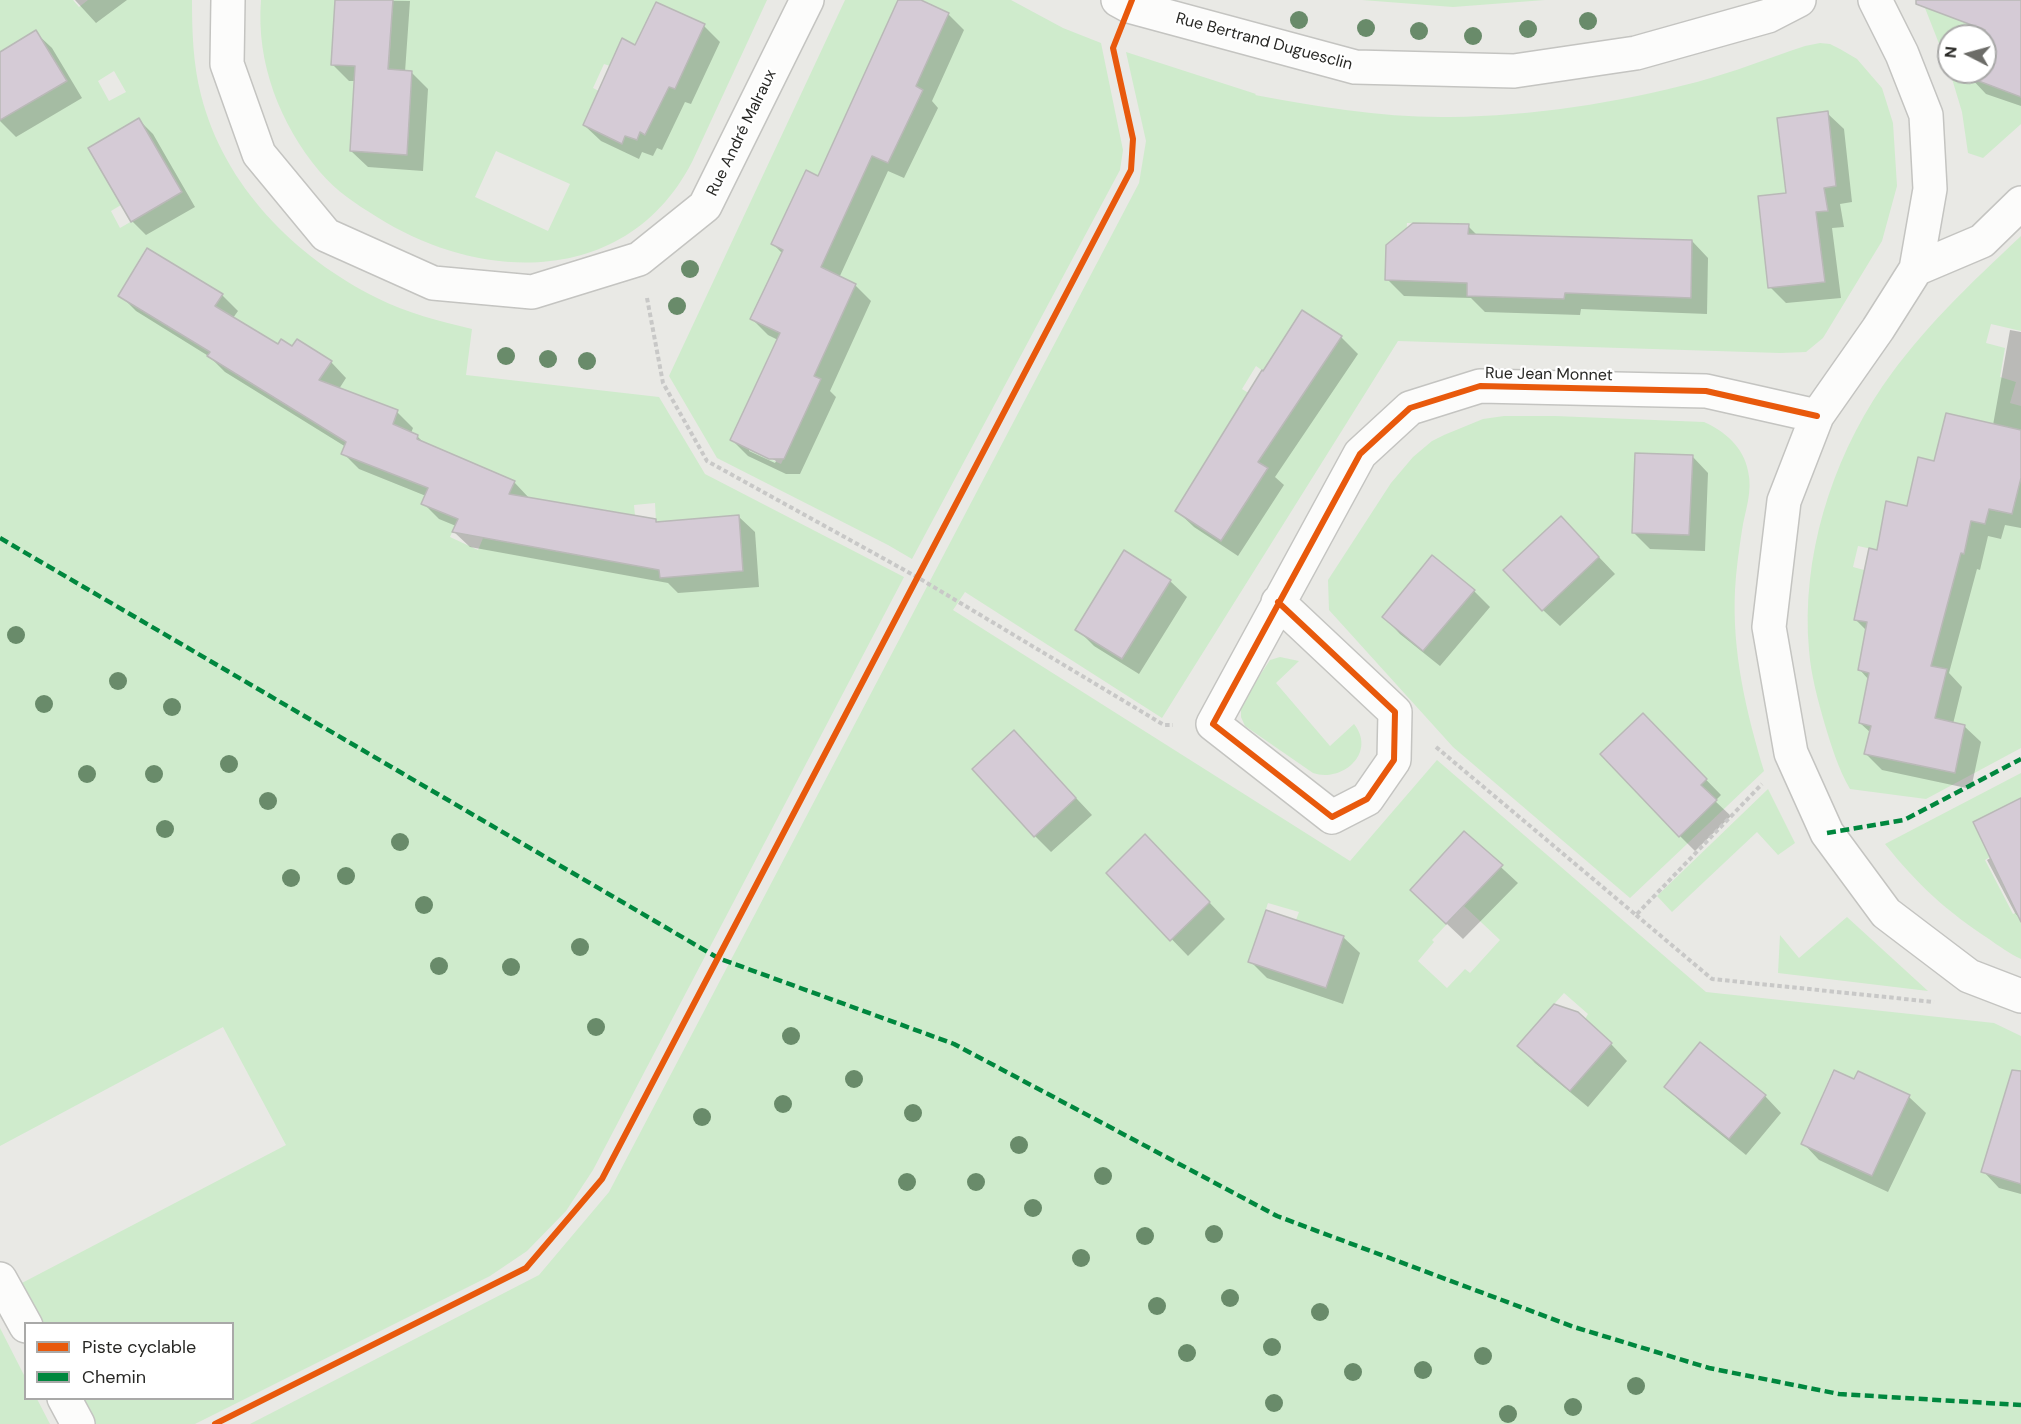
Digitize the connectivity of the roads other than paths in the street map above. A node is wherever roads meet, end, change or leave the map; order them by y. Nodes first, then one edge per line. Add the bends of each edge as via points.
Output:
1 (228, 0) edge
2 (807, 0) edge
3 (1118, 0) edge
4 (1799, 0) edge
5 (1875, 0) edge
6 (2021, 203) edge
7 (1916, 269) junction
8 (1817, 416) junction
9 (1278, 602) junction
10 (2008, 991) edge
11 (0, 1279) edge
12 (24, 1322) edge
13 (65, 1400) edge
14 (78, 1424) edge

1 - 2 street, Rue André Malraux via 227,64 259,154 326,235 433,283 532,292 639,260 705,206
3 - 4 street, Rue Bertrand Duguesclin via 1355,67 1514,71 1636,53 1768,16
5 - 7 street via 1926,115 1930,189
6 - 7 street via 1982,242
7 - 8 street
8 - 9 street, Rue Jean Monnet via 1706,391 1480,386 1410,408 1360,454
8 - 10 street via 1784,501 1769,627 1791,753 1827,833 1886,913 1969,976
9 - 9 street, Rue Jean Monnet via 1213,724 1332,817 1368,799 1394,760 1395,712
11 - 12 street
13 - 14 street

